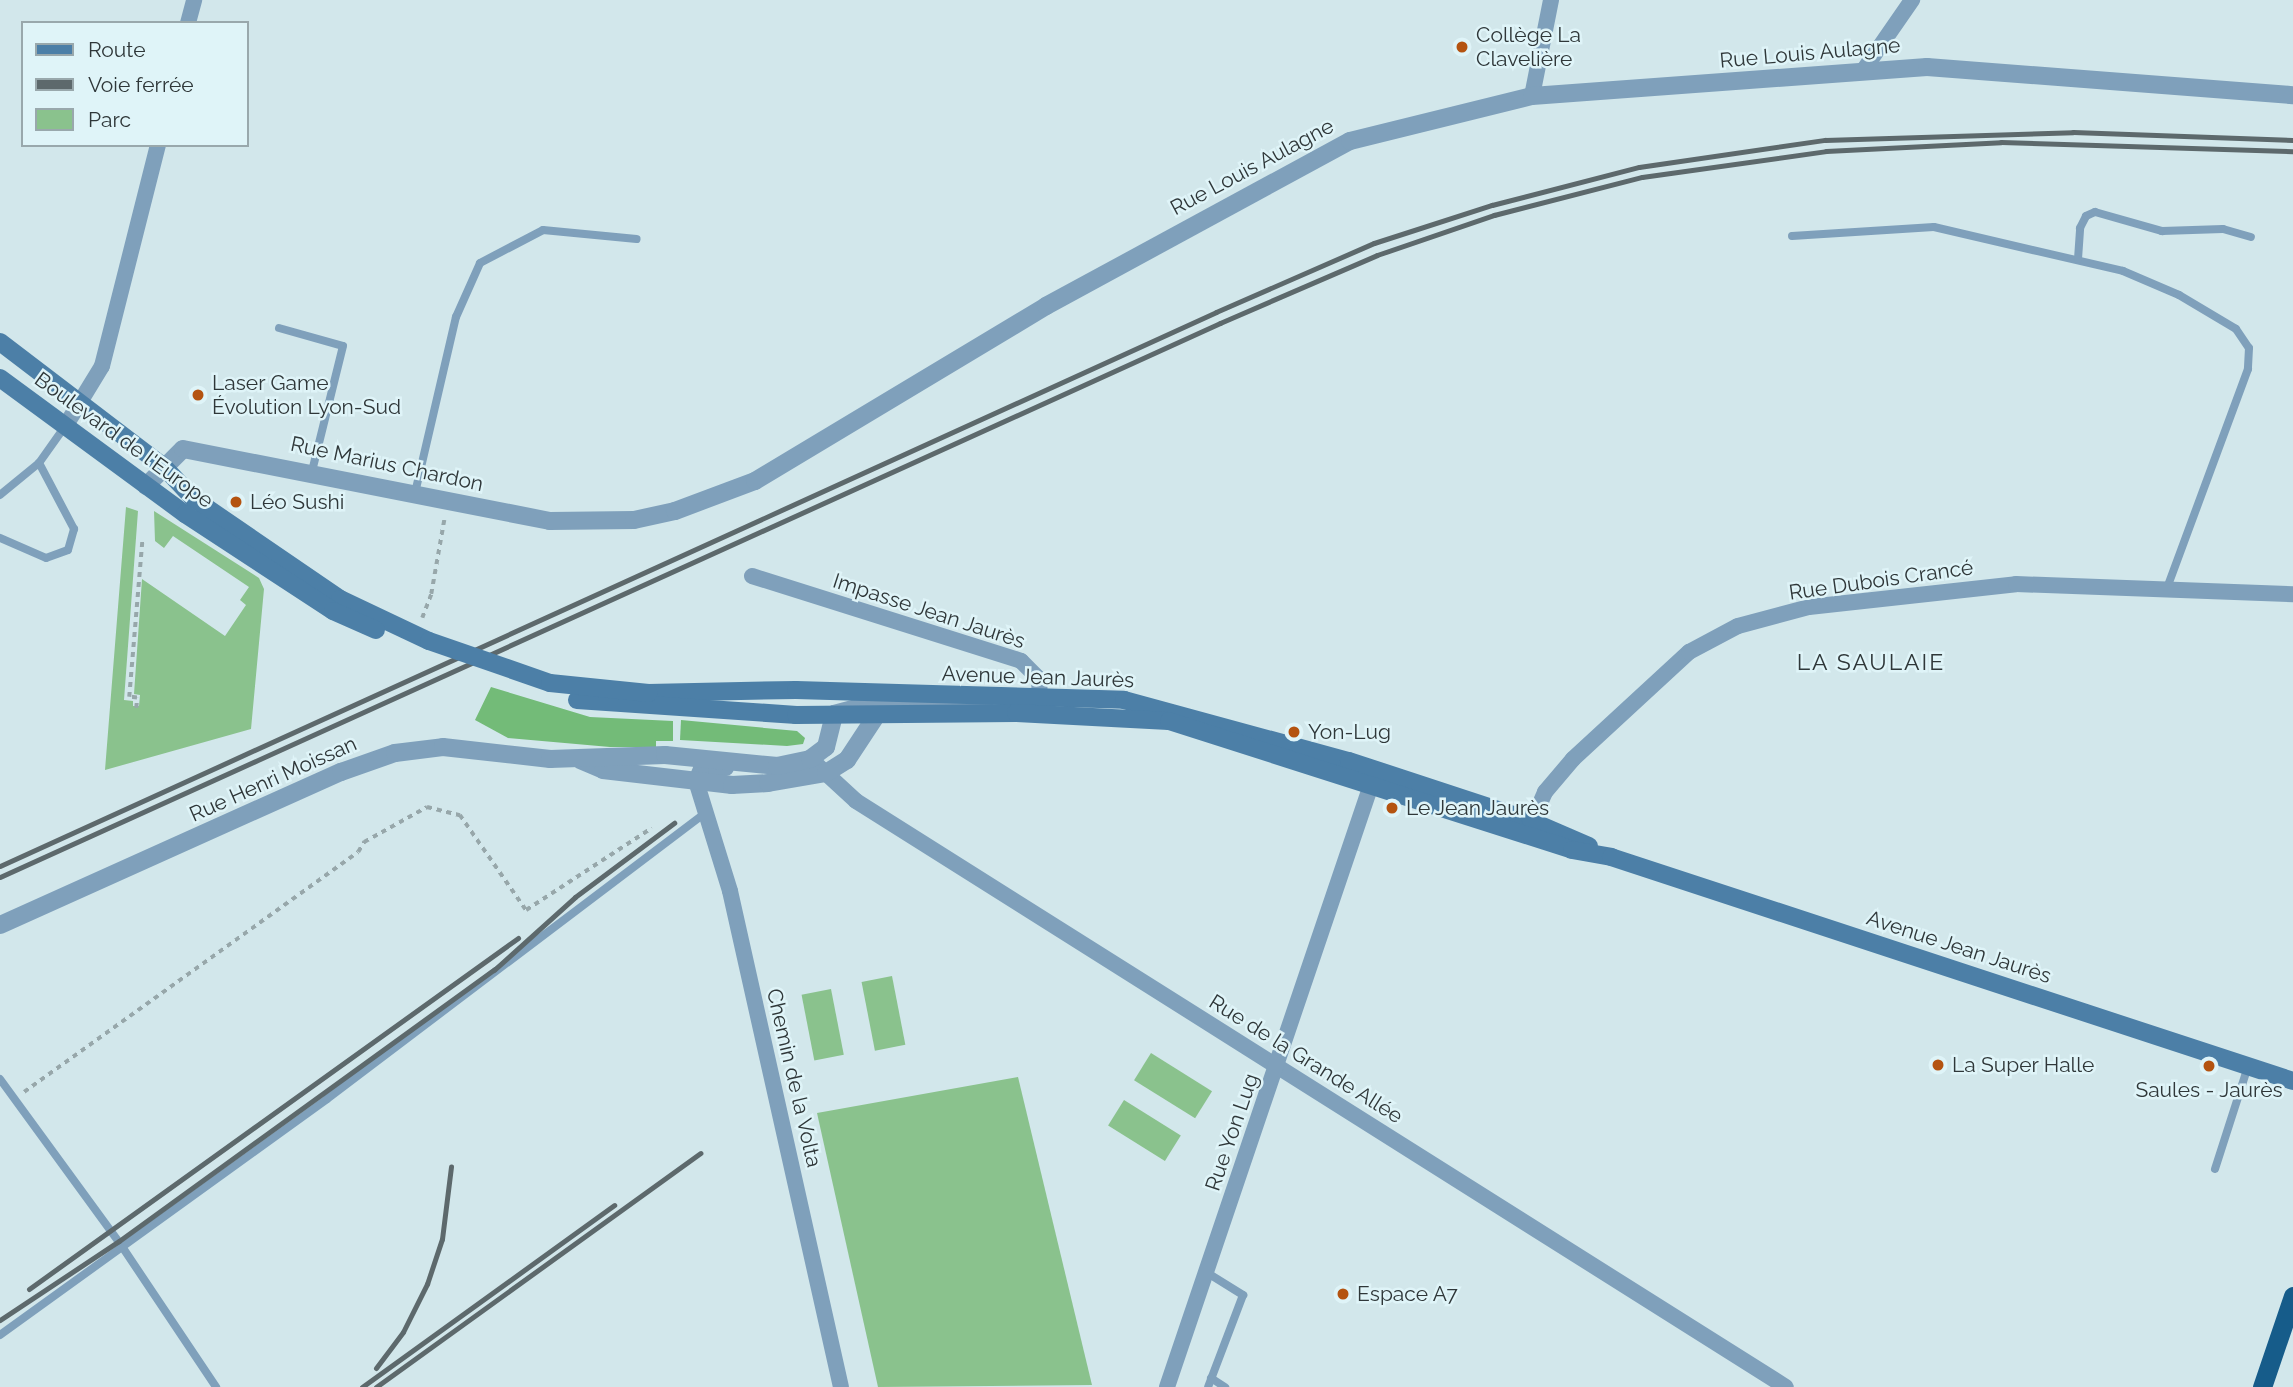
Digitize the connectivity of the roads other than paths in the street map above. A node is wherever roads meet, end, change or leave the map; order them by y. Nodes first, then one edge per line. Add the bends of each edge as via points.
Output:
1 (194, 0) edge
2 (1551, 0) edge
3 (1912, 0) edge
4 (189, 21) edge
5 (1865, 68) junction
6 (2293, 95) edge
7 (1532, 96) junction
8 (157, 147) edge
9 (1792, 236) dead end
10 (2251, 237) dead end
11 (637, 239) dead end
12 (2078, 259) junction
13 (279, 328) dead end
14 (0, 342) edge
15 (0, 378) edge
16 (80, 402) junction
17 (66, 425) junction
18 (39, 463) junction
19 (164, 467) junction
20 (312, 471) junction
21 (146, 486) junction
22 (415, 493) junction
23 (0, 495) edge
24 (634, 520) joint
25 (0, 538) edge
26 (752, 576) dead end
27 (2166, 591) junction
28 (2293, 594) edge
29 (422, 644) junction
30 (831, 691) junction
31 (988, 697) junction
32 (1040, 698) junction
33 (646, 700) junction
34 (855, 711) junction
35 (878, 713) junction
36 (1016, 713) junction
37 (834, 715) junction
38 (862, 732) junction
39 (810, 759) junction
40 (580, 760) junction
41 (760, 764) junction
42 (826, 773) junction
43 (1374, 777) junction
44 (696, 781) junction
45 (705, 813) junction
46 (1529, 828) junction
47 (0, 925) edge
48 (1277, 1065) junction
49 (2248, 1066) junction
50 (0, 1079) edge
51 (2293, 1081) edge
52 (2215, 1169) dead end
53 (121, 1245) junction
54 (1206, 1272) junction
55 (2293, 1296) edge
56 (0, 1335) edge
57 (1209, 1383) edge
58 (216, 1387) edge
59 (841, 1387) edge
60 (1167, 1387) edge
61 (1225, 1387) edge
62 (1786, 1387) edge
63 (2262, 1387) edge

1 - 4 street
2 - 7 street
3 - 5 street
5 - 6 street, Rue Louis Aulagne via 1927,67
5 - 7 street, Rue Louis Aulagne via 1806,78
7 - 24 street, Rue Louis Aulagne via 1350,141 1046,306 755,481 699,504
8 - 16 street via 102,366
9 - 12 lane via 1934,227
10 - 12 lane via 2223,229 2162,231 2095,212 2086,216 2080,228
11 - 22 lane via 543,230 480,263 456,317
12 - 27 lane via 2123,271 2179,295 2236,329 2249,348 2239,401
13 - 20 lane via 343,345
14 - 16 main road, Boulevard de l'Europe
15 - 17 main road, Boulevard de l'Europe
16 - 17 street
16 - 19 main road, Boulevard de l'Europe
17 - 18 lane
17 - 21 main road, Boulevard de l'Europe
18 - 23 lane
18 - 25 lane via 60,495 74,529 68,550 46,558
19 - 20 street, Rue Marius Chardon via 183,449
19 - 21 street, Rue Marius Chardon
19 - 29 main road, Boulevard de l'Europe via 194,499 340,599
20 - 22 street, Rue Marius Chardon
21 - 29 main road, Boulevard de l'Europe via 333,611
22 - 24 street, Rue Marius Chardon via 550,521
26 - 32 street, Impasse Jean Jaurès via 1021,661 1039,679
27 - 28 street, Rue Dubois Crancé
27 - 46 street, Rue Dubois Crancé via 2016,583 1810,607 1738,626 1689,652 1583,750 1545,792
29 - 33 main road, Boulevard de l'Europe via 525,687 577,700
30 - 31 main road, Avenue Jean Jaurès
30 - 33 main road, Avenue Jean Jaurès
30 - 34 street
31 - 32 main road, Avenue Jean Jaurès
31 - 34 street via 981,704
32 - 36 street via 1038,705
32 - 43 main road, Avenue Jean Jaurès via 1150,705
33 - 37 main road, Avenue Jean Jaurès
34 - 35 main road, Avenue Jean Jaurès
34 - 37 main road, Avenue Jean Jaurès
34 - 38 street
35 - 36 main road, Avenue Jean Jaurès
35 - 38 street
36 - 43 main road, Avenue Jean Jaurès via 1169,721
37 - 39 street via 826,747
38 - 42 street via 847,760
39 - 41 street, Rue Henri Moissan via 777,766
39 - 42 street, Rue de la Grande Allée
40 - 41 street, Rue Henri Moissan via 665,755
40 - 44 street, Rue Henri Moissan via 603,770
40 - 47 street, Rue Henri Moissan via 443,747 380,757
41 - 44 street, Rue Henri Moissan via 746,769 701,769
42 - 44 street, Rue Henri Moissan via 768,783
42 - 48 street, Rue de la Grande Allée via 856,801
43 - 46 main road, Avenue Jean Jaurès
43 - 48 street, Rue Yon Lug
44 - 45 street, Chemin de la Volta
45 - 53 lane via 327,1100
45 - 59 street, Chemin de la Volta via 730,891
46 - 49 main road, Avenue Jean Jaurès
48 - 54 street, Rue Yon Lug
48 - 62 street, Rue de la Grande Allée
49 - 51 main road, Avenue Jean Jaurès
49 - 52 lane
50 - 53 lane
53 - 56 lane
53 - 58 lane
54 - 57 lane via 1244,1295
54 - 60 street, Rue Yon Lug
55 - 63 highway
57 - 61 lane

